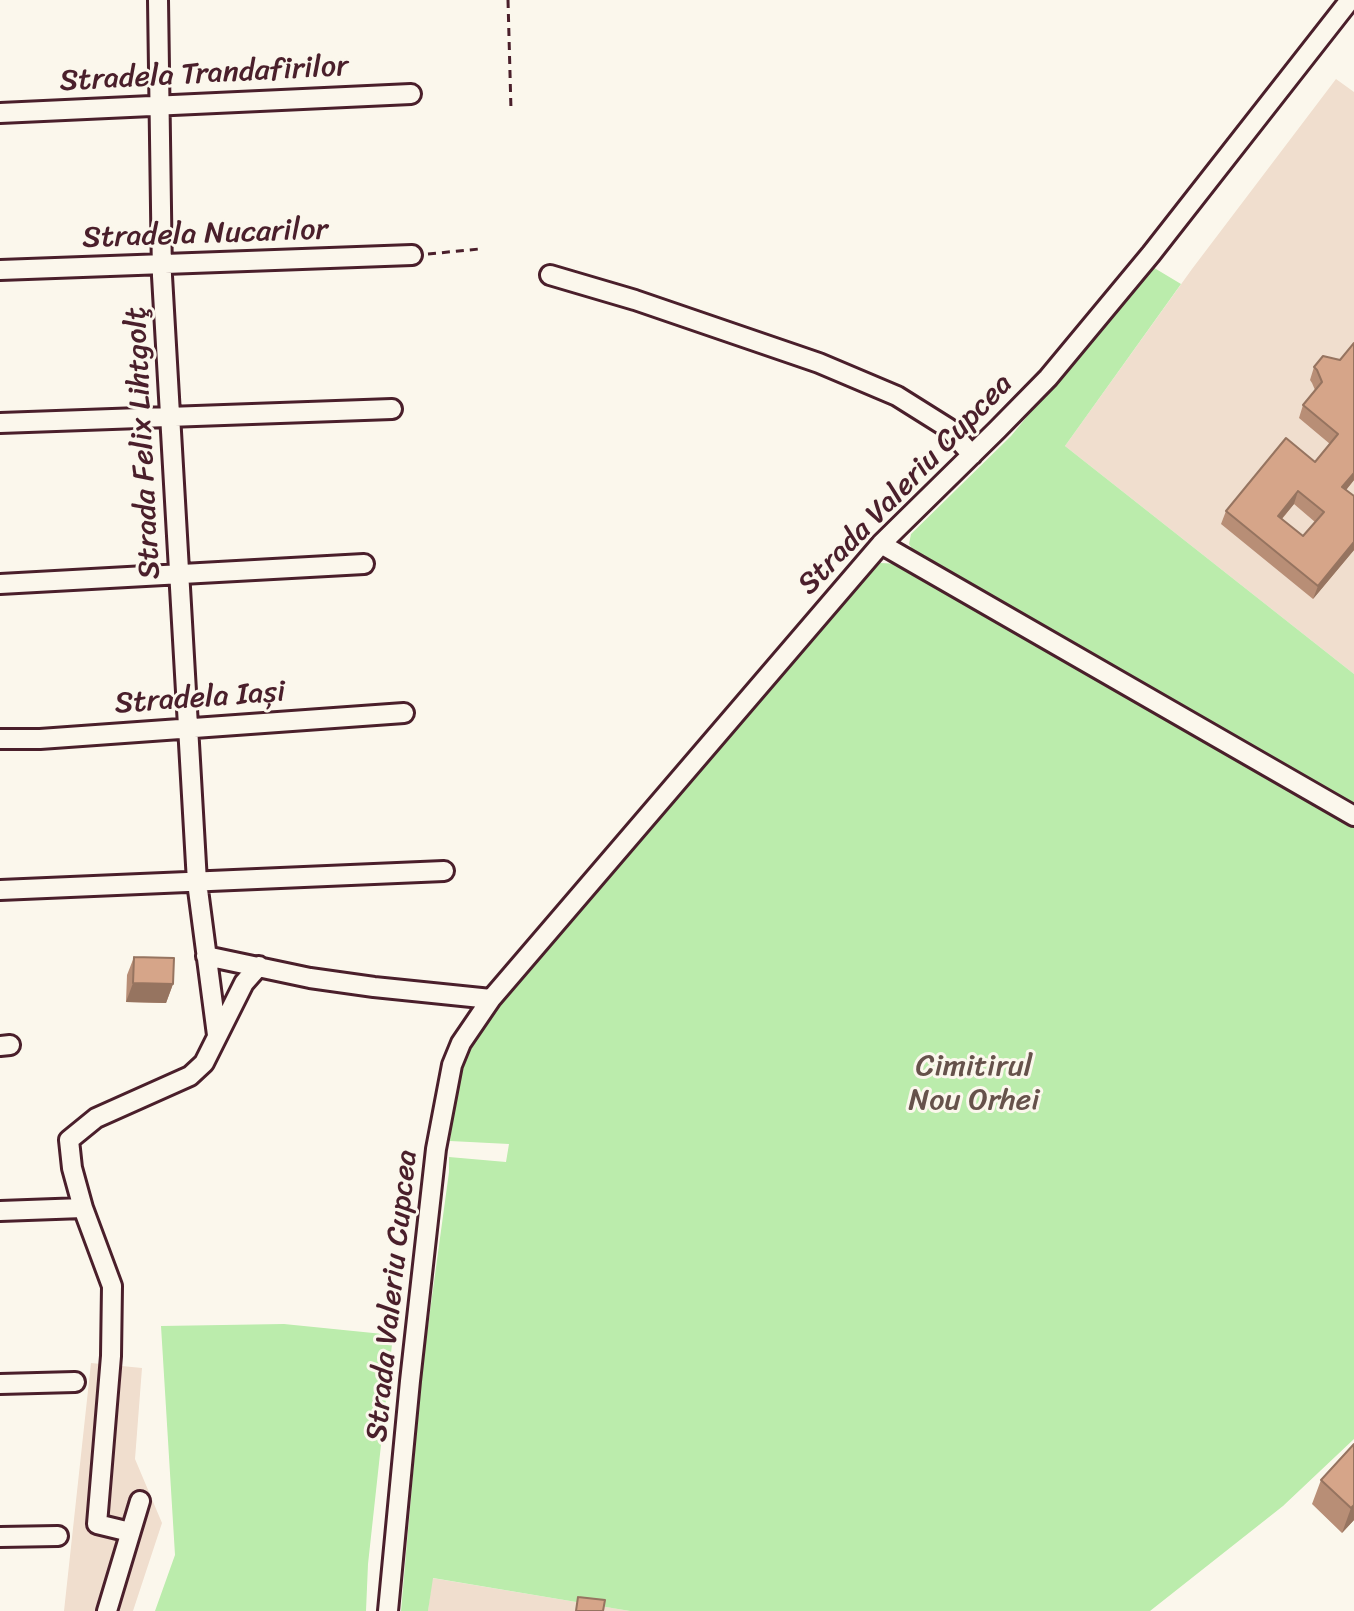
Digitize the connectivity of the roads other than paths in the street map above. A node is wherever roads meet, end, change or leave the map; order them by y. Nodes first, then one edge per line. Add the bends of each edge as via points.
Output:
1 (158, 0) edge
2 (1350, 0) edge
3 (411, 94) dead end
4 (159, 105) junction
5 (0, 113) edge
6 (412, 255) road end
7 (162, 265) junction
8 (0, 270) edge
9 (550, 275) dead end
10 (392, 409) dead end
11 (170, 417) junction
12 (0, 423) edge
13 (972, 455) junction
14 (881, 544) junction
15 (364, 564) dead end
16 (179, 574) junction
17 (0, 584) edge
18 (404, 713) dead end
19 (188, 728) junction
20 (0, 739) edge
21 (1354, 816) edge
22 (444, 871) dead end
23 (197, 882) junction
24 (0, 890) edge
25 (206, 956) junction
26 (259, 966) junction
27 (491, 999) junction
28 (217, 1035) junction
29 (83, 1208) junction
30 (0, 1211) edge
31 (75, 1382) dead end
32 (0, 1384) edge
33 (140, 1501) dead end
34 (130, 1532) junction
35 (58, 1536) dead end
36 (0, 1537) edge
37 (107, 1611) edge
38 (388, 1611) edge

1 - 4 street, Strada Felix Lihtgolţ
2 - 13 street, Strada Valeriu Cupcea via 1142,265 1048,378
3 - 4 street, Stradela Trandafirilor
4 - 5 street, Stradela Trandafirilor
4 - 7 street, Strada Felix Lihtgolţ
6 - 7 street, Stradela Nucarilor
7 - 8 street, Stradela Nucarilor
7 - 11 street, Strada Felix Lihtgolţ
9 - 13 street via 819,363 897,396 948,428
10 - 11 street
11 - 12 street
11 - 16 street, Strada Felix Lihtgolţ
13 - 14 street, Strada Valeriu Cupcea
14 - 21 street
14 - 27 street, Strada Valeriu Cupcea
15 - 16 street
16 - 17 street
16 - 19 street, Strada Felix Lihtgolţ
18 - 19 street, Stradela Iași
19 - 20 street, Stradela Iași
19 - 23 street, Strada Felix Lihtgolţ
22 - 23 street
23 - 24 street
23 - 25 street, Strada Felix Lihtgolţ
25 - 26 street
25 - 28 street, Strada Felix Lihtgolţ
26 - 27 street via 310,978
26 - 28 street
27 - 38 street, Strada Valeriu Cupcea via 452,1065 436,1149
28 - 29 street via 204,1063 190,1076 96,1118 69,1140
29 - 30 street
29 - 34 street via 112,1286 97,1524
31 - 32 street
33 - 34 street
34 - 37 street
35 - 36 street

